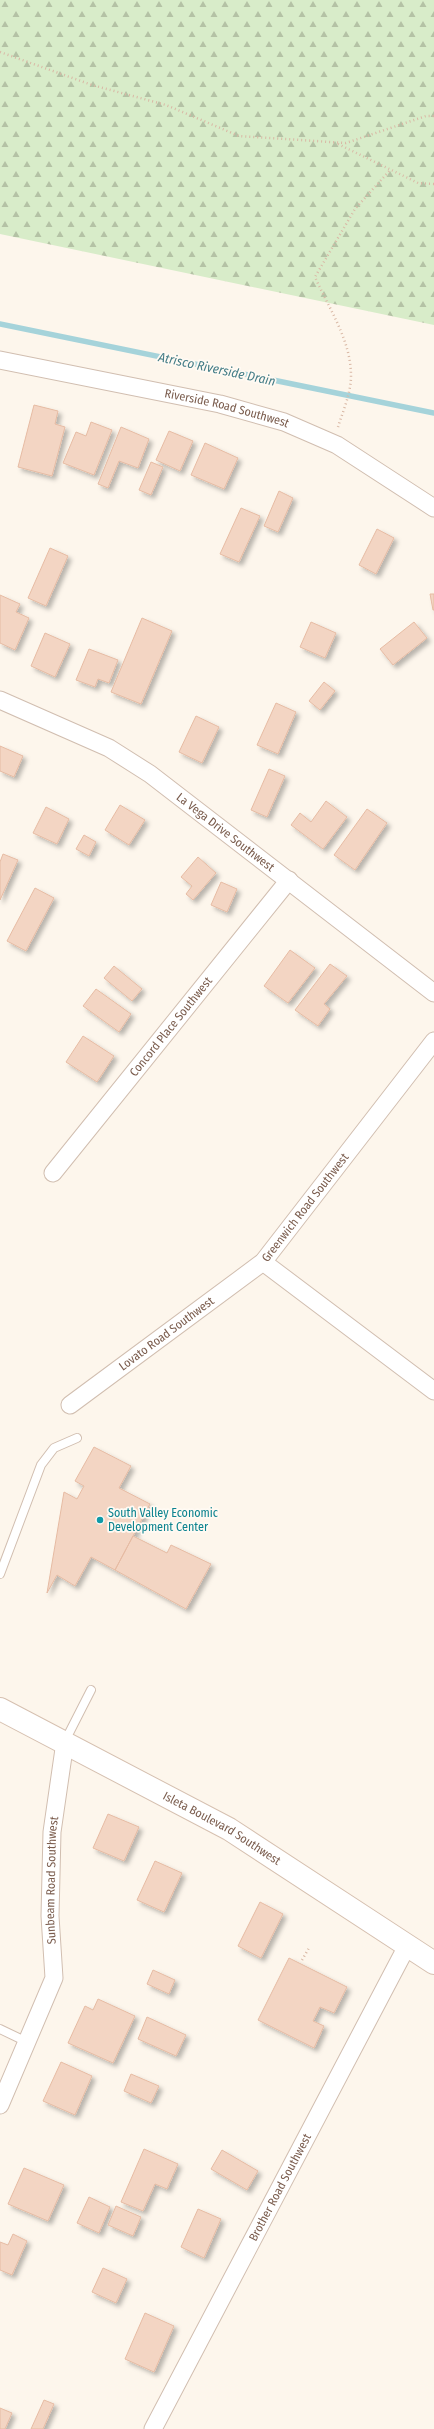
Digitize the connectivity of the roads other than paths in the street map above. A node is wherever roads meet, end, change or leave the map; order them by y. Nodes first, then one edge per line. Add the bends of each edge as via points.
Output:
1 (0, 360) edge
2 (434, 508) edge
3 (0, 700) edge
4 (289, 880) junction
5 (434, 993) edge
6 (434, 1041) edge
7 (53, 1172) dead end
8 (263, 1262) junction
9 (434, 1391) edge
10 (70, 1405) dead end
11 (77, 1438) dead end
12 (0, 1574) edge
13 (91, 1690) dead end
14 (0, 1709) edge
15 (65, 1742) junction
16 (407, 1946) junction
17 (434, 1964) edge
18 (0, 2029) edge
19 (27, 2042) junction
20 (0, 2105) edge
21 (153, 2429) edge

1 - 2 street, Riverside Road Southwest via 220,404 284,422 332,442
3 - 4 street, La Vega Drive Southwest via 110,748 150,774
4 - 5 street, La Vega Drive Southwest
4 - 7 street, Concord Place Southwest
6 - 8 street, Greenwich Road Southwest
8 - 9 street, Greenwich Road Southwest
8 - 10 street, Lovato Road Southwest
11 - 12 lane via 54,1448 42,1465
13 - 15 lane
14 - 15 main road, Isleta Boulevard Southwest
15 - 16 main road, Isleta Boulevard Southwest via 229,1829
15 - 19 street, Sunbeam Road Southwest via 52,1832 50,1916 54,1978
16 - 17 main road, Isleta Boulevard Southwest
16 - 21 street, Brother Road Southwest
18 - 19 lane
19 - 20 street, Sunbeam Road Southwest

